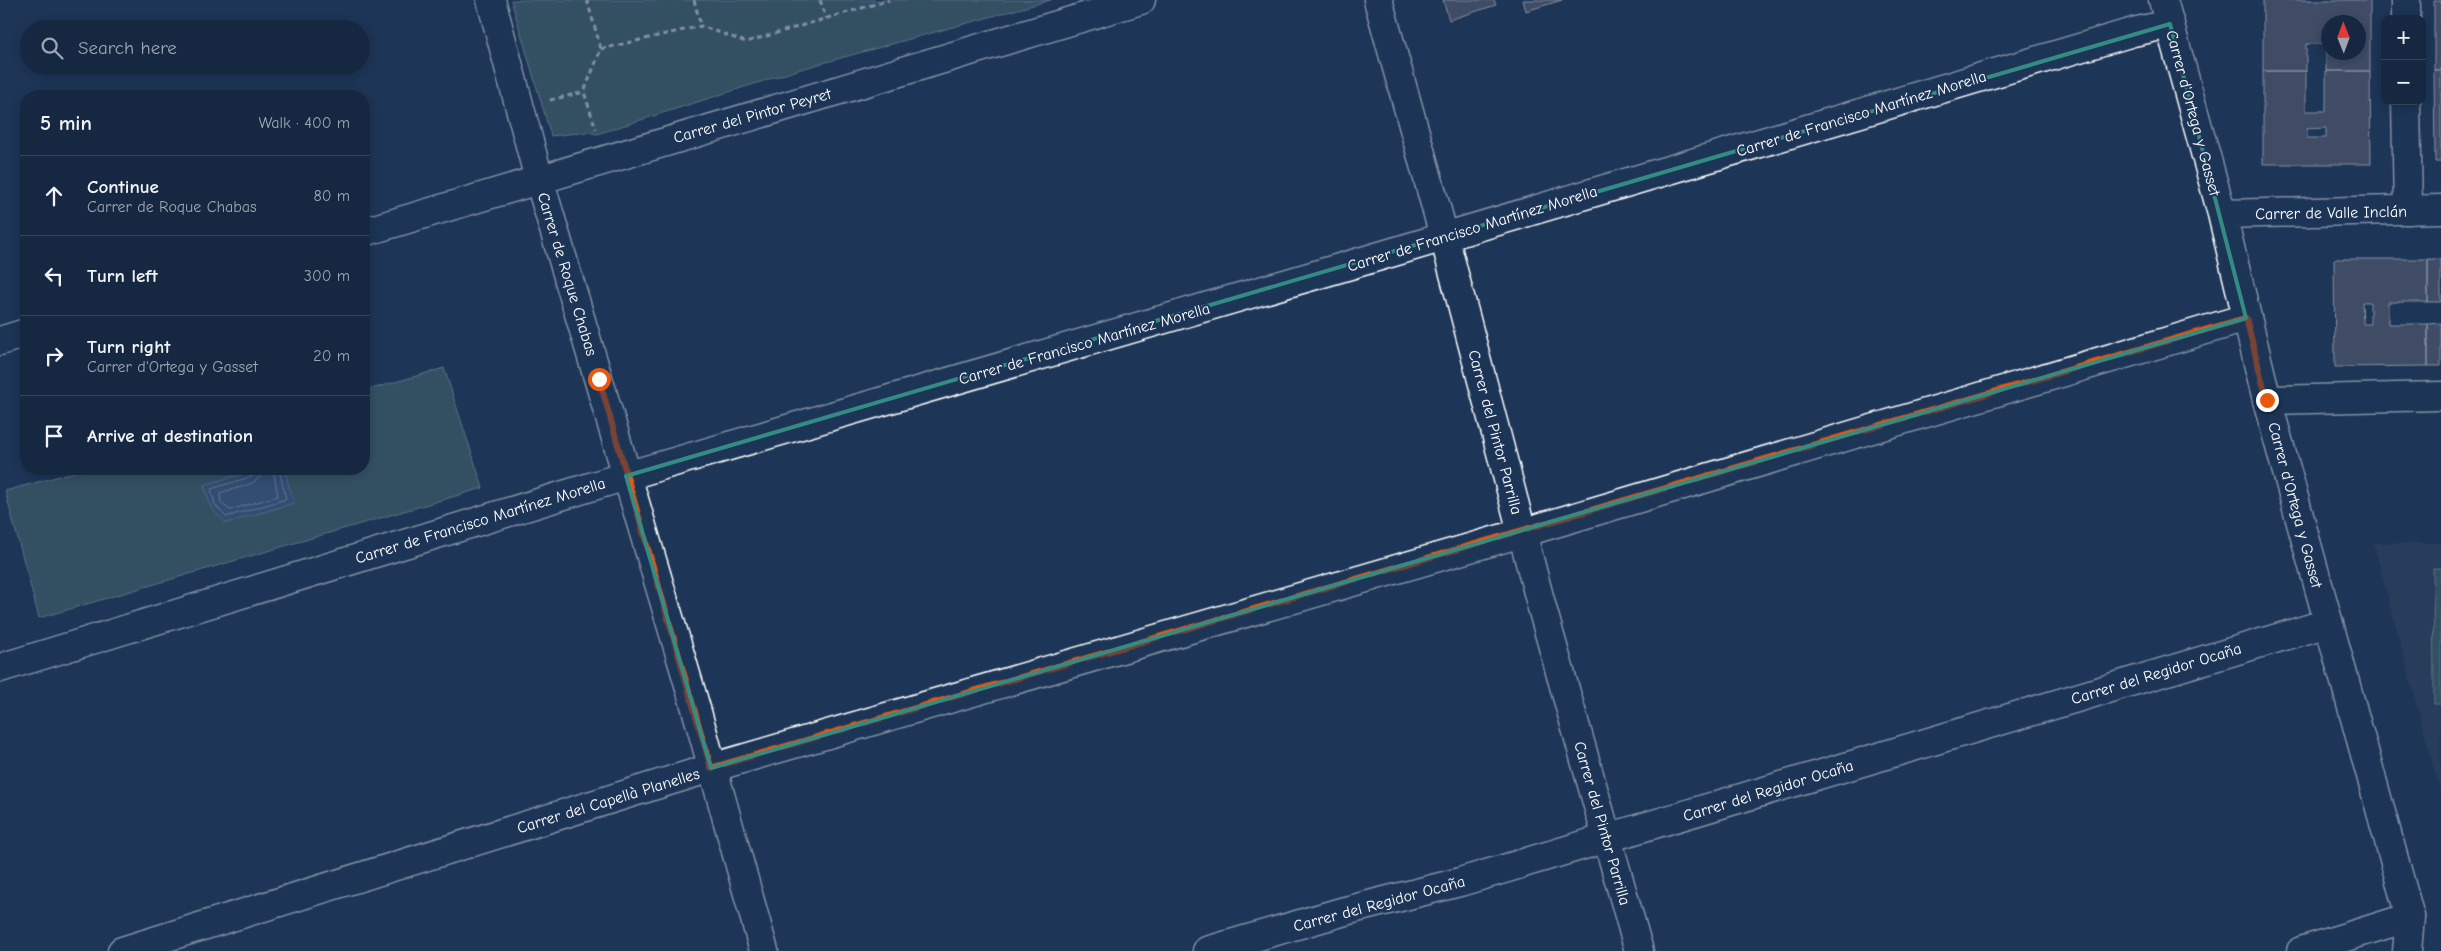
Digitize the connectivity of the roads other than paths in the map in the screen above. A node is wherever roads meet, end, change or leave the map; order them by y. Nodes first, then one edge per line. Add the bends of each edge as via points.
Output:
1 (492, 0) edge
2 (1140, 0) edge
3 (1378, 0) edge
4 (2406, 0) edge
5 (2166, 12) edge
6 (2406, 15) edge
7 (2406, 105) edge
8 (539, 178) junction
9 (2441, 209) edge
10 (2408, 210) junction
11 (2222, 214) junction
12 (370, 230) edge
13 (1444, 236) junction
14 (2246, 318) junction
15 (20, 335) edge
16 (0, 341) edge
17 (2441, 396) edge
18 (2267, 400) junction
19 (626, 476) junction
20 (1523, 532) junction
21 (2328, 623) junction
22 (0, 668) edge
23 (711, 768) junction
24 (1607, 839) junction
25 (2410, 917) junction
26 (122, 951) edge
27 (764, 951) edge
28 (1206, 951) edge
29 (1639, 951) edge
30 (2301, 951) edge
31 (2407, 951) edge

1 - 8 street, Carrer de Roque Chabas
2 - 8 street, Carrer del Pintor Peyret
3 - 13 street, Carrer del Pintor Parrilla
4 - 6 street
5 - 11 street, Carrer d'Ortega y Gasset
5 - 13 street, Carrer de Francisco Martínez Morella via 2124,35
7 - 10 street
8 - 12 street, Carrer del Pintor Peyret
8 - 19 street, Carrer de Roque Chabas
9 - 10 street, Carrer de Valle Inclán
10 - 11 street, Carrer de Valle Inclán
11 - 14 street, Carrer d'Ortega y Gasset
13 - 19 street, Carrer de Francisco Martínez Morella
13 - 20 street, Carrer del Pintor Parrilla
14 - 18 street, Carrer d'Ortega y Gasset
14 - 20 street, Carrer del Capellà Planelles
15 - 16 street
17 - 18 street
18 - 21 street, Carrer d'Ortega y Gasset
19 - 22 street, Carrer de Francisco Martínez Morella
19 - 23 street, Carrer de Roque Chabas
20 - 23 street, Carrer del Capellà Planelles
20 - 24 street, Carrer del Pintor Parrilla
21 - 24 street, Carrer del Regidor Ocaña
21 - 25 street, Carrer d'Ortega y Gasset
23 - 26 street, Carrer del Capellà Planelles
23 - 27 street, Carrer de Roque Chabas
24 - 28 street, Carrer del Regidor Ocaña
24 - 29 street, Carrer del Pintor Parrilla
25 - 30 street
25 - 31 street, Carrer d'Ortega y Gasset

